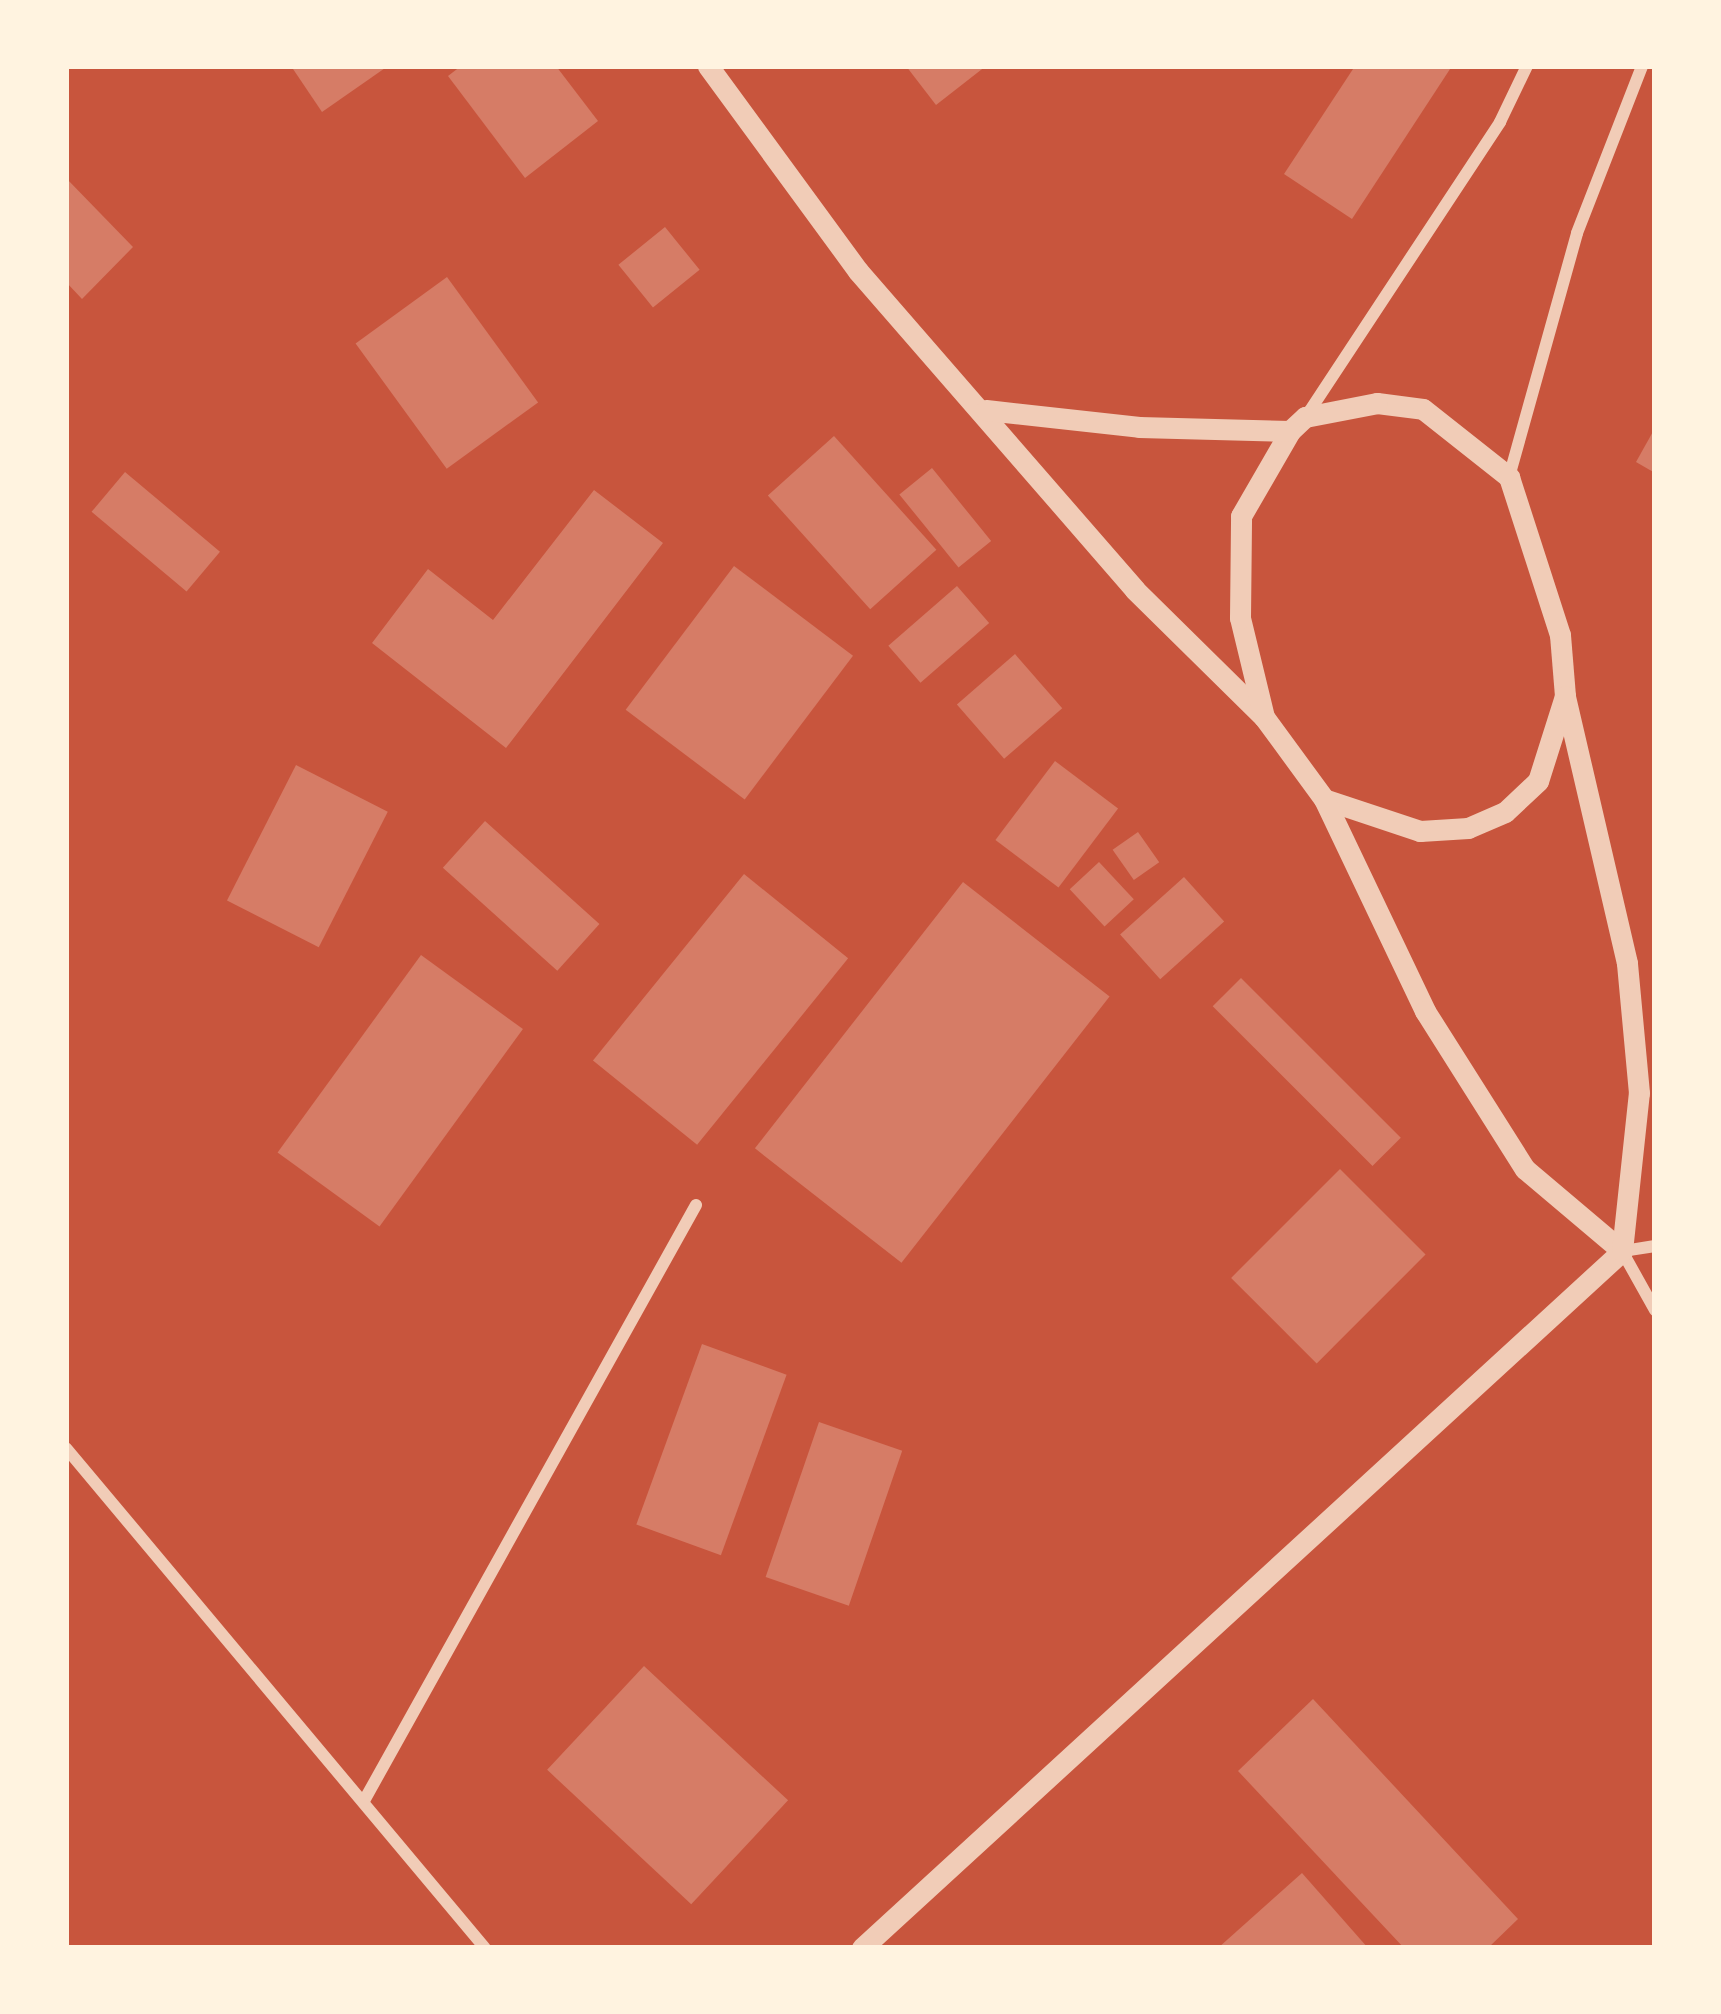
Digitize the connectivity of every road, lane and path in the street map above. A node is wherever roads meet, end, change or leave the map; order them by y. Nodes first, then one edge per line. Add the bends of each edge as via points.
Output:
1 (708, 66) edge
2 (1527, 66) edge
3 (1642, 66) edge
4 (986, 410) junction
5 (1298, 424) junction
6 (1509, 477) junction
7 (1565, 696) junction
8 (1264, 718) junction
9 (1324, 799) junction
10 (696, 1205) dead end
11 (1655, 1246) edge
12 (1622, 1251) junction
13 (1655, 1310) edge
14 (66, 1448) edge
15 (365, 1799) junction
16 (485, 1948) edge
17 (862, 1948) edge

1 - 4 street via 858,271
2 - 5 street via 1499,122
3 - 6 street via 1577,233
4 - 5 street via 1139,427
4 - 8 street via 1135,590
5 - 6 street via 1376,403 1423,409
5 - 8 street via 1241,516 1240,618
6 - 7 street via 1560,635
7 - 9 street via 1538,781 1505,812 1468,828 1420,831
7 - 12 street via 1627,963 1639,1093
8 - 9 street
9 - 12 street via 1425,1011 1525,1169
10 - 15 street
11 - 12 street
12 - 13 street
12 - 17 street
14 - 15 street
15 - 16 street

